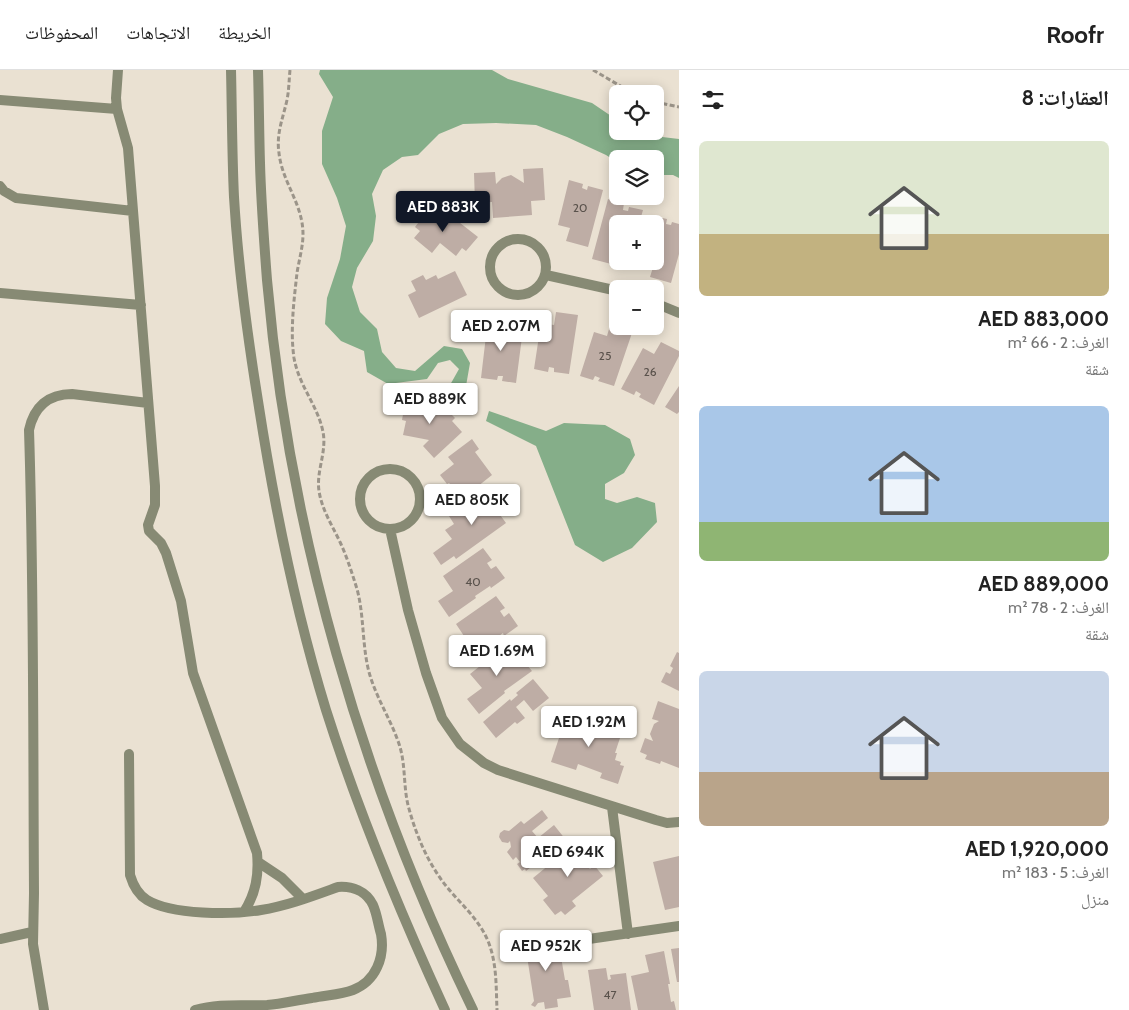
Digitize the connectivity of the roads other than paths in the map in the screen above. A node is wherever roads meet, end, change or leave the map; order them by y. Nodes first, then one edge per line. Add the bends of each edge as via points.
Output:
1 (118, 70) edge
2 (231, 70) edge
3 (258, 70) edge
4 (0, 100) edge
5 (117, 109) junction
6 (0, 186) edge
7 (133, 211) junction
8 (546, 275) junction
9 (609, 289) edge
10 (0, 293) edge
11 (140, 305) junction
12 (664, 307) edge
13 (679, 313) edge
14 (148, 403) junction
15 (390, 529) junction
16 (129, 754) dead end
17 (612, 806) junction
18 (679, 822) edge
19 (258, 862) junction
20 (303, 899) junction
21 (244, 912) junction
22 (679, 926) edge
23 (32, 932) junction
24 (628, 934) junction
25 (0, 939) edge
26 (575, 941) dead end
27 (44, 1010) edge
28 (195, 1010) edge
29 (445, 1010) edge
30 (473, 1010) edge

1 - 5 street
2 - 29 street via 234,197 249,346 270,478 295,594 326,709 364,821
3 - 30 street via 263,222 272,330 313,561 340,666 394,829
4 - 5 street
5 - 7 street via 127,141
6 - 7 street via 16,198
7 - 11 street
8 - 8 street via 545,258 528,240 511,239 492,255 493,280 498,287 513,295 537,289
8 - 9 street
10 - 11 street
11 - 14 street
12 - 13 street
14 - 19 street via 156,496 149,532 162,543 166,553 181,601 193,673
14 - 23 street via 61,394 43,403 30,424 34,636
15 - 15 street via 413,519 420,503 413,479 390,468 373,473 360,494 360,503 367,518 373,524
15 - 17 street via 416,641 436,704 450,732 471,754 498,770
16 - 21 street via 130,875 135,889 146,899 172,908 210,913
17 - 18 street via 666,823
17 - 24 street
19 - 20 street via 282,878
19 - 21 street via 255,891
20 - 21 street
20 - 28 street via 345,887 359,890 370,900 382,948 380,963 372,976 346,992 267,1005 224,1004
22 - 24 street
23 - 25 street
23 - 27 street
24 - 26 street

